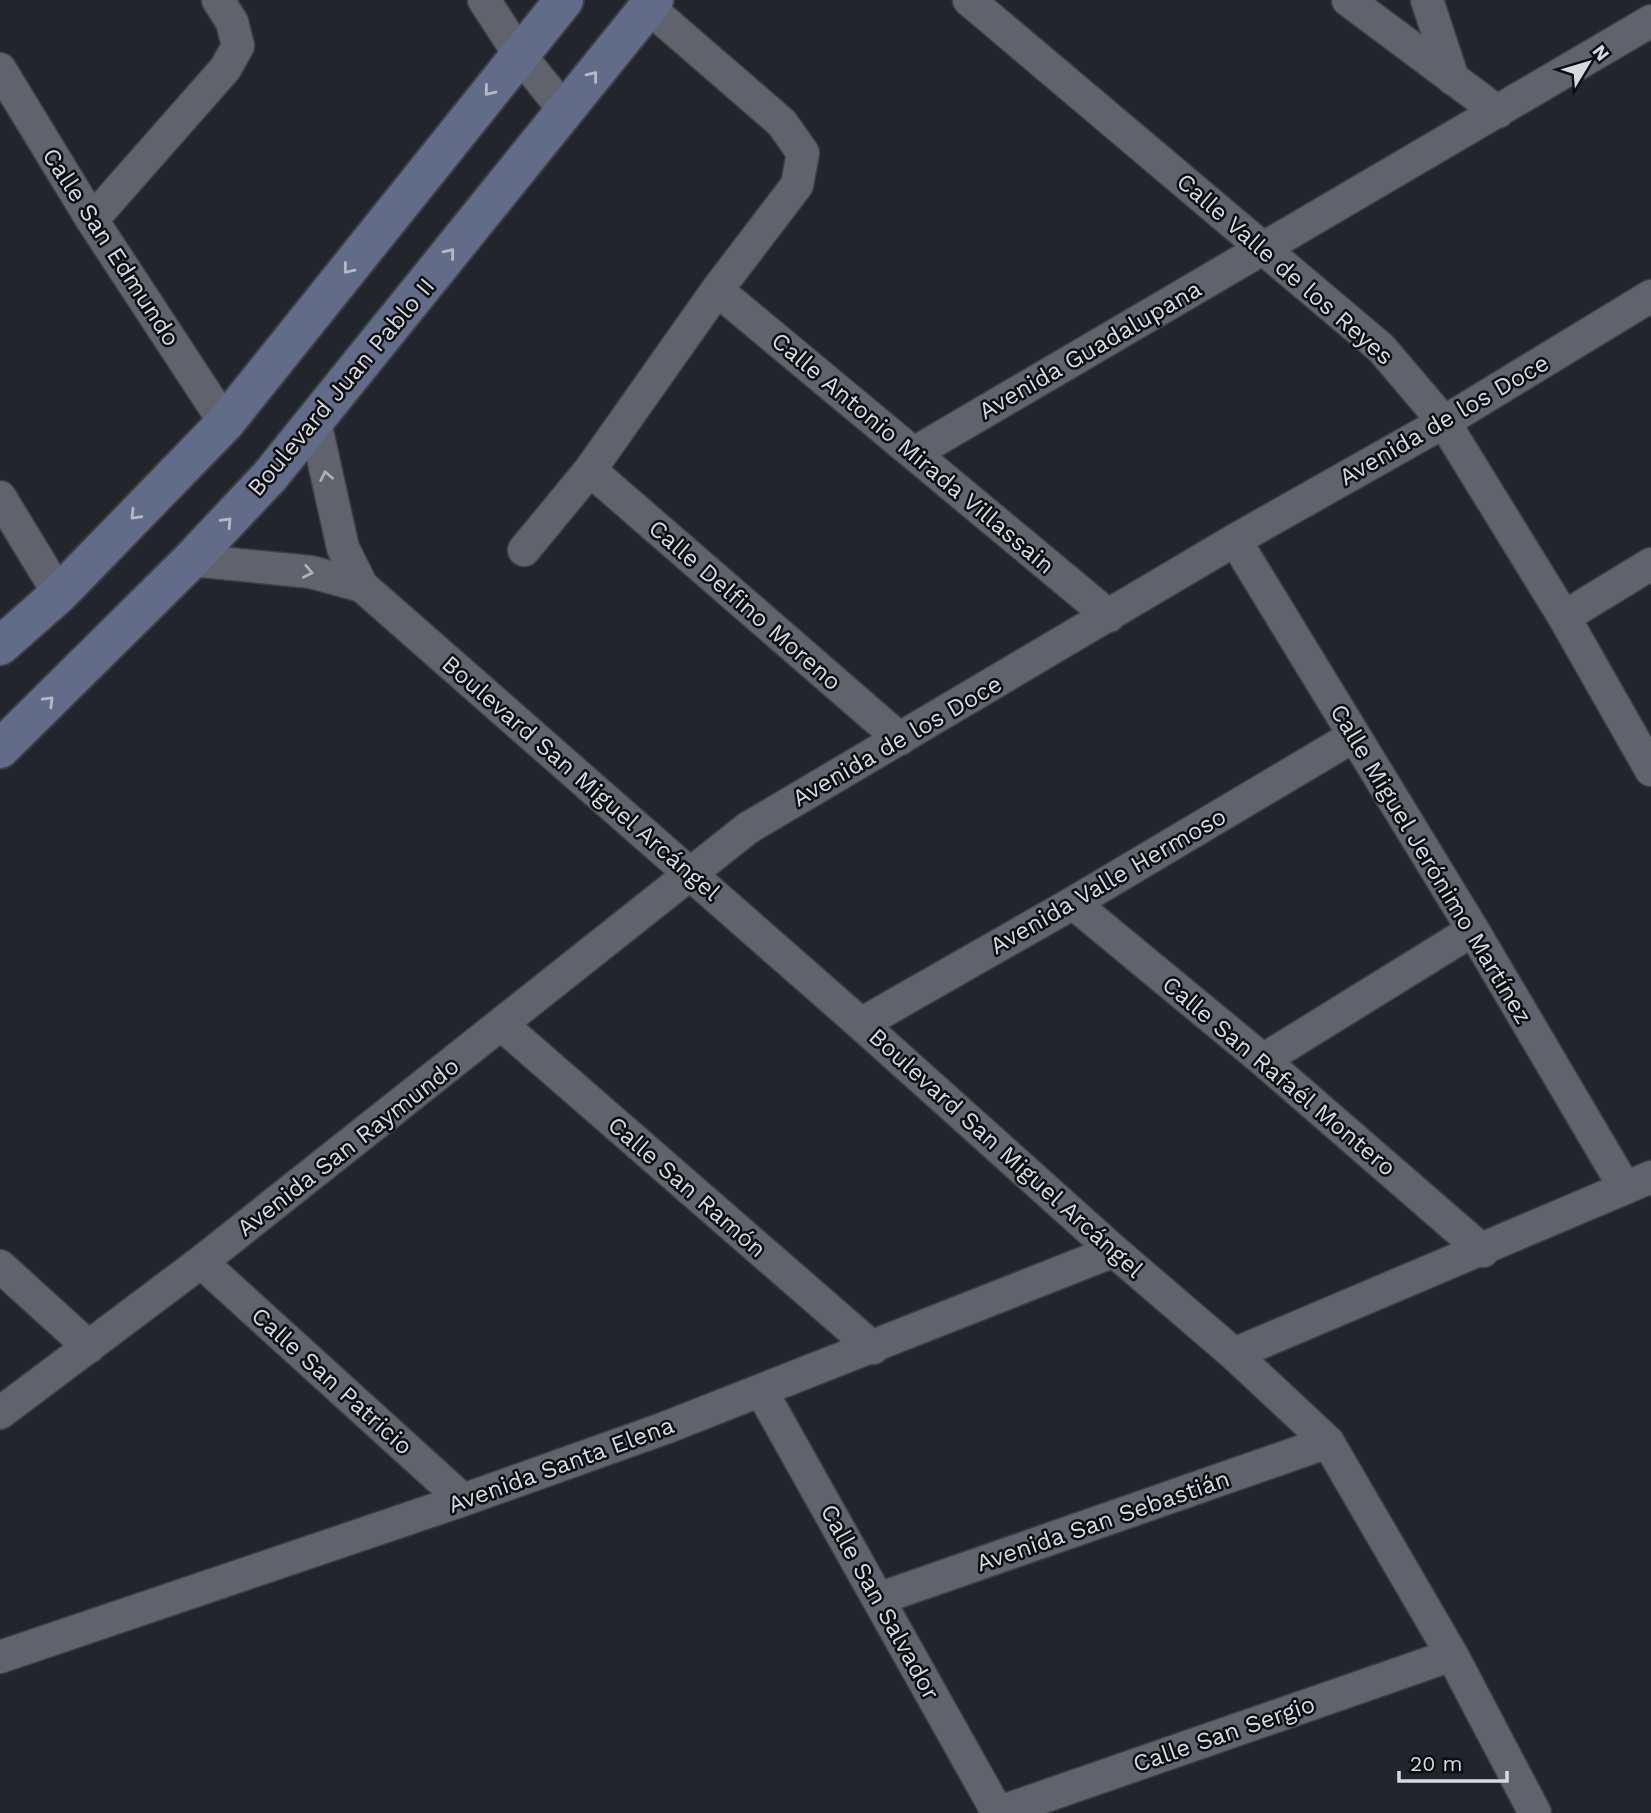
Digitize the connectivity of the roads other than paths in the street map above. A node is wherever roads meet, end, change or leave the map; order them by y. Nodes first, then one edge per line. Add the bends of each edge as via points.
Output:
1 (485, 0) edge
2 (564, 0) edge
3 (969, 0) edge
4 (1348, 0) edge
5 (1427, 0) edge
6 (651, 4) edge
7 (225, 11) edge
8 (1651, 21) edge
9 (519, 54) junction
10 (0, 69) edge
11 (1453, 79) junction
12 (565, 111) junction
13 (1498, 112) junction
14 (92, 220) junction
15 (1265, 248) junction
16 (717, 290) junction
17 (1651, 296) edge
18 (315, 422) junction
19 (1444, 422) junction
20 (225, 423) junction
21 (914, 453) junction
22 (590, 470) junction
23 (0, 497) edge
24 (1235, 540) junction
25 (524, 550) dead end
26 (191, 559) junction
27 (1651, 564) edge
28 (362, 586) junction
29 (59, 594) junction
30 (1109, 616) junction
31 (1564, 617) junction
32 (0, 646) edge
33 (1354, 736) junction
34 (900, 739) junction
35 (0, 748) edge
36 (1651, 770) edge
37 (691, 874) junction
38 (1073, 903) junction
39 (1473, 930) junction
40 (861, 1024) junction
41 (502, 1025) junction
42 (1263, 1060) junction
43 (1638, 1183) edge
44 (1114, 1251) junction
45 (1483, 1251) junction
46 (201, 1262) junction
47 (0, 1266) edge
48 (89, 1347) junction
49 (873, 1348) junction
50 (1234, 1354) junction
51 (762, 1392) junction
52 (0, 1413) edge
53 (1328, 1442) junction
54 (463, 1500) junction
55 (878, 1599) junction
56 (1452, 1655) junction
57 (0, 1657) edge
58 (997, 1813) edge
59 (1535, 1813) edge

1 - 9 street
2 - 9 street
3 - 15 street, Calle Valle de los Reyes
4 - 11 street
5 - 11 street
12 -> 6 street, Boulevard Juan Pablo II
6 - 16 street via 782,123 803,153 797,185
7 - 14 street via 238,46 225,68
8 - 13 street, Avenida Guadalupana
9 - 12 street
9 -> 20 street
10 - 14 street, Calle San Edmundo
11 - 13 street
18 -> 12 street, Boulevard Juan Pablo II
13 - 15 street, Avenida Guadalupana
14 - 20 street, Calle San Edmundo
15 - 19 street, Calle Valle de los Reyes via 1381,348
15 - 21 street, Avenida Guadalupana
16 - 21 street, Calle Antonio Mirada Villassain
16 - 22 street
17 - 19 street, Avenida de los Doce
26 -> 18 street, Boulevard Juan Pablo II
28 -> 18 street, Boulevard San Miguel Arcángel via 343,548
19 - 24 street, Avenida de los Doce
19 - 31 street, Calle Valle de los Reyes
20 -> 29 street
21 - 30 street, Calle Antonio Mirada Villassain
22 - 25 street
22 - 34 street, Calle Delfino Moreno
23 - 29 street
24 - 30 street, Avenida de los Doce
24 - 33 street, Calle Miguel Jerónimo Martínez
26 -> 28 street, Boulevard San Miguel Arcángel via 311,572
35 -> 26 street, Boulevard Juan Pablo II
27 - 31 street
28 - 37 street, Boulevard San Miguel Arcángel
29 - 32 street
30 - 34 street, Avenida de los Doce
31 - 36 street, Calle Valle de los Reyes
33 - 38 street, Avenida Valle Hermoso
33 - 39 street, Calle Miguel Jerónimo Martínez
34 - 37 street, Avenida de los Doce via 748,828
37 - 40 street, Boulevard San Miguel Arcángel
37 - 41 street, Avenida San Raymundo
38 - 40 street, Avenida Valle Hermoso
38 - 42 street, Calle San Rafaél Montero
39 - 42 street
39 - 43 street, Calle Miguel Jerónimo Martínez
40 - 44 street, Boulevard San Miguel Arcángel
41 - 46 street, Avenida San Raymundo
41 - 49 street, Calle San Ramón
42 - 45 street, Calle San Rafaél Montero
43 - 45 street
44 - 49 street, Avenida Santa Elena
44 - 50 street, Boulevard San Miguel Arcángel
45 - 50 street
46 - 48 street, Avenida San Raymundo
46 - 54 street, Calle San Patricio
47 - 48 street
48 - 52 street, Avenida San Raymundo
49 - 51 street, Avenida Santa Elena
50 - 53 street, Boulevard San Miguel Arcángel
51 - 54 street, Avenida Santa Elena
51 - 55 street, Calle San Salvador
53 - 55 street, Avenida San Sebastián
53 - 56 street, Boulevard San Miguel Arcángel
54 - 57 street, Avenida Santa Elena
55 - 58 street, Calle San Salvador
56 - 58 street, Calle San Sergio
56 - 59 street, Boulevard San Miguel Arcángel

